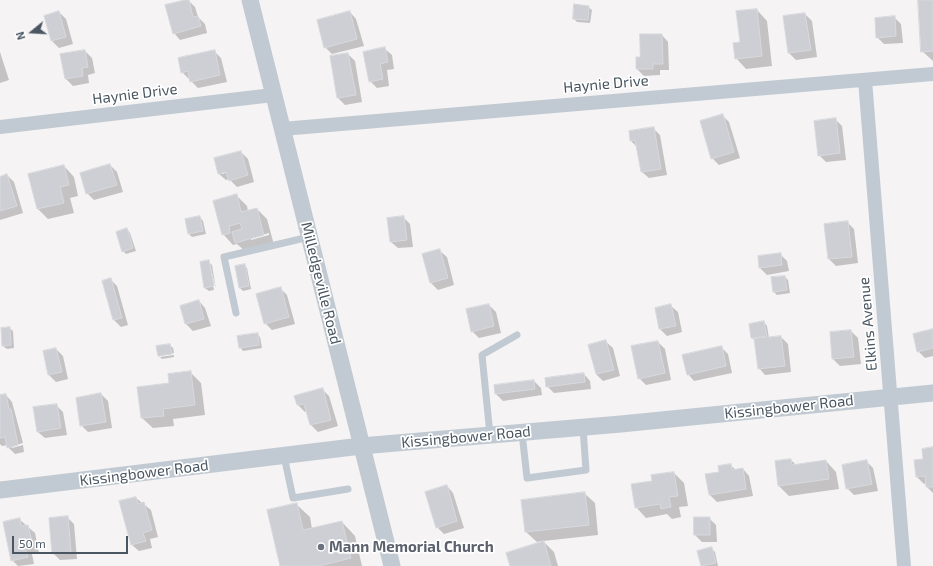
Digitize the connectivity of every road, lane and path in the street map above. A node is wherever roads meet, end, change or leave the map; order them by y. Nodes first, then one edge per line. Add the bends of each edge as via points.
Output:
1 (250, 0) edge
2 (933, 74) edge
3 (865, 80) junction
4 (273, 95) junction
5 (0, 127) edge
6 (282, 129) junction
7 (309, 237) junction
8 (236, 313) dead end
9 (517, 335) dead end
10 (933, 393) edge
11 (891, 397) junction
12 (583, 428) junction
13 (522, 432) junction
14 (490, 435) junction
15 (361, 446) junction
16 (284, 456) junction
17 (348, 489) dead end
18 (0, 490) edge
19 (392, 566) edge
20 (904, 566) edge

1 - 4 street, Milledgeville Road
2 - 3 street, Haynie Drive
3 - 6 street, Haynie Drive
3 - 11 street, Elkins Avenue
4 - 5 street, Haynie Drive
4 - 6 street, Milledgeville Road
6 - 7 street, Milledgeville Road
7 - 8 lane via 224,257
7 - 15 street, Milledgeville Road
9 - 14 lane via 482,355
10 - 11 street, Kissingbower Road
11 - 12 street, Kissingbower Road
11 - 20 street, Elkins Avenue
12 - 13 street, Kissingbower Road
12 - 13 lane via 586,470 528,478
13 - 14 street, Kissingbower Road
14 - 15 street, Kissingbower Road
15 - 16 street, Kissingbower Road
15 - 19 street, Milledgeville Road
16 - 17 lane via 293,498
16 - 18 street, Kissingbower Road

